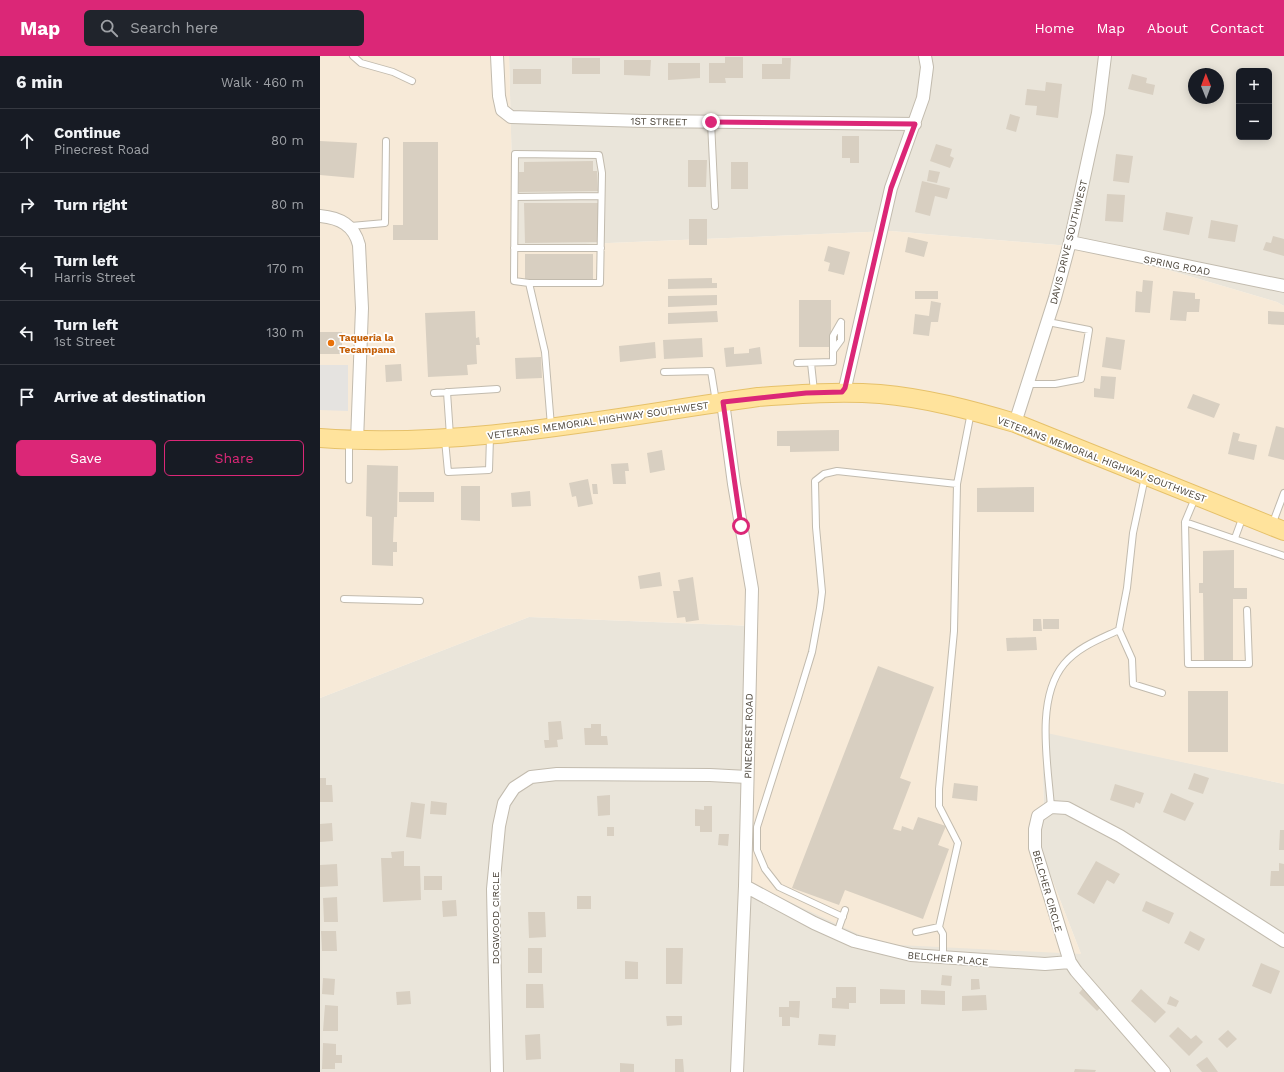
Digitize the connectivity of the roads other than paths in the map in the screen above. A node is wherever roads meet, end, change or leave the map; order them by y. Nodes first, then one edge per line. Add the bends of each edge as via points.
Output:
1 (353, 56) edge
2 (497, 56) edge
3 (925, 56) edge
4 (1105, 56) edge
5 (412, 81) dead end
6 (711, 122) junction
7 (915, 124) junction
8 (386, 141) dead end
9 (601, 196) junction
10 (515, 197) junction
11 (715, 206) dead end
12 (320, 216) edge
13 (351, 226) junction
14 (1070, 242) junction
15 (514, 248) junction
16 (601, 248) junction
17 (528, 283) junction
18 (1284, 286) edge
19 (1048, 322) junction
20 (833, 351) dead end
21 (797, 363) dead end
22 (811, 363) junction
23 (664, 372) dead end
24 (1028, 384) junction
25 (497, 389) dead end
26 (447, 392) junction
27 (842, 392) junction
28 (434, 393) dead end
29 (814, 393) junction
30 (720, 402) junction
31 (971, 410) junction
32 (1015, 424) junction
33 (551, 427) junction
34 (490, 436) junction
35 (320, 438) edge
36 (448, 439) junction
37 (353, 440) junction
38 (1145, 475) junction
39 (349, 480) dead end
40 (957, 484) junction
41 (1284, 493) edge
42 (1196, 496) junction
43 (1244, 515) junction
44 (1186, 522) junction
45 (1278, 529) edge
46 (1236, 538) junction
47 (1284, 556) edge
48 (344, 598) dead end
49 (420, 601) dead end
50 (1247, 610) dead end
51 (1119, 630) junction
52 (1162, 693) dead end
53 (747, 777) junction
54 (1051, 808) junction
55 (745, 886) junction
56 (845, 910) dead end
57 (843, 917) junction
58 (939, 927) junction
59 (916, 932) dead end
60 (837, 933) junction
61 (1284, 941) edge
62 (943, 958) junction
63 (1070, 962) junction
64 (497, 1072) edge
65 (737, 1072) edge
66 (1164, 1072) edge

1 - 5 lane via 361,63 393,72
2 - 6 street, 1ST STREET via 502,110 511,117
3 - 7 street via 927,67 923,98
4 - 14 street, DAVIS DRIVE SOUTHWEST via 1098,113
6 - 7 street, 1ST STREET
6 - 11 lane
7 - 27 street via 891,188
8 - 13 lane via 385,224
9 - 10 lane
9 - 10 lane via 602,173 599,155 515,154
9 - 16 lane
10 - 15 lane
12 - 13 street via 339,219
13 - 37 street via 357,235 359,245 362,308
14 - 18 street, SPRING ROAD
14 - 19 street, DAVIS DRIVE SOUTHWEST
15 - 16 lane
15 - 17 lane via 514,281
16 - 17 lane via 600,283
17 - 33 lane via 545,352
19 - 24 street, DAVIS DRIVE SOUTHWEST
19 - 24 lane via 1089,330 1081,379 1055,384
20 - 22 lane via 833,362
21 - 22 lane
22 - 29 lane
23 - 30 lane via 711,371
24 - 32 street, DAVIS DRIVE SOUTHWEST
25 - 26 lane
26 - 28 lane
26 - 36 lane
27 - 29 main road, VETERANS MEMORIAL HIGHWAY SOUTHWEST
27 - 31 main road, VETERANS MEMORIAL HIGHWAY SOUTHWEST via 882,394
29 - 30 main road, VETERANS MEMORIAL HIGHWAY SOUTHWEST
30 - 33 main road, VETERANS MEMORIAL HIGHWAY SOUTHWEST
30 - 53 street, PINECREST ROAD via 752,589
31 - 32 main road, VETERANS MEMORIAL HIGHWAY SOUTHWEST
31 - 40 lane
32 - 38 main road, VETERANS MEMORIAL HIGHWAY SOUTHWEST
33 - 34 main road, VETERANS MEMORIAL HIGHWAY SOUTHWEST
34 - 36 main road, VETERANS MEMORIAL HIGHWAY SOUTHWEST
34 - 36 lane via 489,470 448,472
35 - 37 main road, VETERANS MEMORIAL HIGHWAY SOUTHWEST
36 - 37 main road, VETERANS MEMORIAL HIGHWAY SOUTHWEST
37 - 39 lane
38 - 42 main road, VETERANS MEMORIAL HIGHWAY SOUTHWEST
38 - 51 lane via 1133,533
40 - 57 lane via 837,471 824,474 815,481 822,592 820,608 812,652 757,827 758,850 765,869 779,887
40 - 58 lane via 954,632 939,806 958,843
41 - 45 lane
42 - 43 main road, VETERANS MEMORIAL HIGHWAY SOUTHWEST
42 - 44 lane
43 - 45 main road, VETERANS MEMORIAL HIGHWAY SOUTHWEST
43 - 46 lane
44 - 46 lane
44 - 50 lane via 1188,664 1249,664
46 - 47 lane
48 - 49 lane
51 - 52 lane via 1132,659 1133,684
51 - 54 lane via 1084,647 1064,664 1053,681 1046,703 1046,747
53 - 55 street, PINECREST ROAD
53 - 64 street, DOGWOOD CIRCLE via 557,774 531,777 514,788 504,802 499,826 493,889
54 - 61 street via 1067,808 1120,836
54 - 63 street, BELCHER CIRCLE via 1038,816 1035,848
55 - 60 street, BELCHER PLACE
55 - 65 street, PINECREST ROAD
56 - 57 lane
57 - 60 lane
58 - 59 lane
58 - 62 lane via 944,934
60 - 62 street, BELCHER PLACE via 854,941 911,955
62 - 63 street, BELCHER PLACE via 1045,964
63 - 66 street, BELCHER CIRCLE

